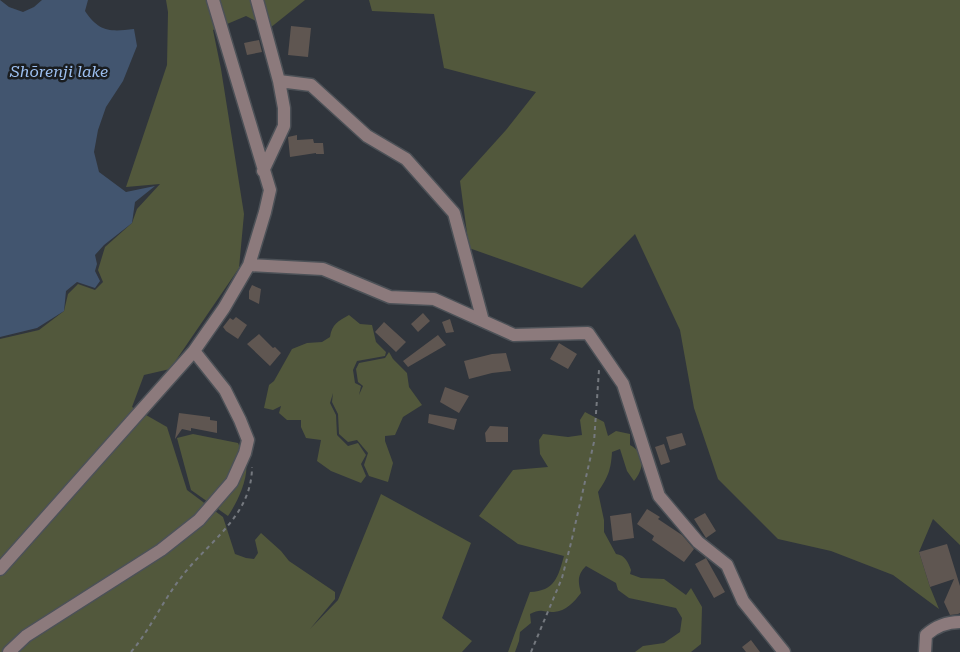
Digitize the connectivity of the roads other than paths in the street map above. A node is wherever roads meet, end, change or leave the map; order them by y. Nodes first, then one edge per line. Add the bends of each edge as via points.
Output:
1 (213, 0) edge
2 (257, 0) edge
3 (279, 81) junction
4 (263, 171) junction
5 (249, 265) junction
6 (483, 321) junction
7 (194, 351) junction
8 (0, 569) edge
9 (960, 622) edge
10 (9, 652) edge
11 (784, 652) edge
12 (925, 652) edge

1 - 4 street
2 - 3 street
3 - 4 street via 284,126
3 - 6 street via 312,85 367,136 406,159 454,212
4 - 5 street via 270,190
5 - 6 street via 323,269 390,297 434,299
5 - 7 street
6 - 11 street via 514,335 588,333 623,384 659,496 698,542 726,565 743,601
7 - 8 street
7 - 10 street via 225,390 248,440 246,453 232,482 199,520 161,550 26,636
9 - 12 street via 935,627 926,635

